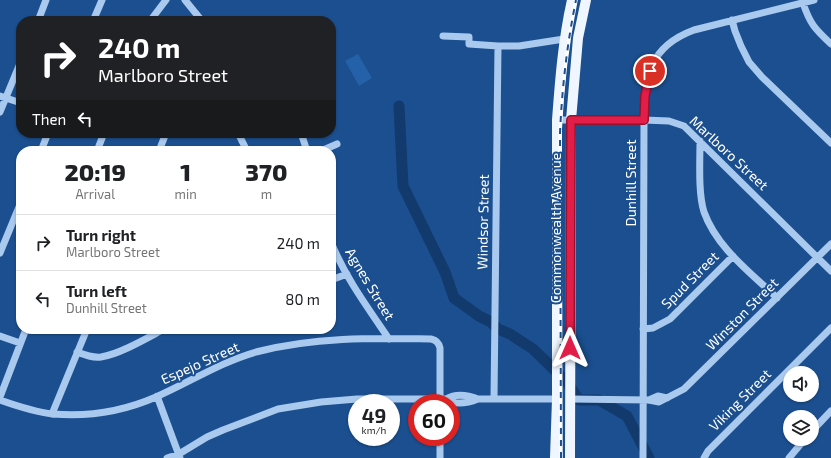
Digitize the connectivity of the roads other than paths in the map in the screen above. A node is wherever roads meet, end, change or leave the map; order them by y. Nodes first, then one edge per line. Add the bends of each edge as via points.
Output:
1 (46, 0) edge
2 (102, 0) edge
3 (166, 0) edge
4 (185, 0) edge
5 (572, 0) edge
6 (586, 0) edge
7 (814, 0) edge
8 (803, 3) junction
9 (40, 16) edge
10 (96, 16) edge
11 (154, 16) edge
12 (198, 16) edge
13 (732, 20) junction
14 (443, 36) dead end
15 (564, 39) junction
16 (831, 44) edge
17 (498, 46) junction
18 (16, 71) edge
19 (3, 97) edge
20 (16, 101) edge
21 (0, 112) edge
22 (557, 120) junction
23 (571, 120) junction
24 (644, 120) junction
25 (700, 141) junction
26 (831, 143) edge
27 (337, 144) dead end
28 (332, 146) edge
29 (16, 214) edge
30 (831, 244) edge
31 (0, 253) edge
32 (336, 255) edge
33 (733, 256) junction
34 (818, 258) junction
35 (831, 271) edge
36 (347, 274) junction
37 (336, 278) edge
38 (777, 298) junction
39 (831, 328) edge
40 (643, 329) junction
41 (24, 334) edge
42 (85, 334) edge
43 (154, 334) edge
44 (0, 336) edge
45 (389, 338) junction
46 (20, 343) junction
47 (77, 352) junction
48 (442, 394) edge
49 (157, 396) junction
50 (0, 397) edge
51 (494, 399) junction
52 (557, 399) junction
53 (570, 399) junction
54 (0, 400) edge
55 (408, 400) edge
56 (646, 400) junction
57 (460, 403) edge
58 (831, 411) edge
59 (52, 414) junction
60 (819, 424) edge
61 (440, 446) edge
62 (798, 446) edge
63 (180, 456) edge
64 (167, 458) edge
65 (440, 458) edge
66 (555, 458) edge
67 (570, 458) edge
68 (643, 458) edge
69 (704, 458) edge
70 (789, 458) edge

1 - 9 street
2 - 10 street
3 - 11 street
4 - 12 street
5 - 15 main road, Commonwealth Avenue
6 - 23 main road, Commonwealth Avenue via 578,38
7 - 8 street, Dunhill Street
8 - 13 street, Dunhill Street
8 - 16 street via 814,27
13 - 24 street, Dunhill Street via 681,34 661,50 655,58 647,82
13 - 26 street via 749,62
14 - 17 street via 469,37 469,44
15 - 17 street via 519,46
15 - 22 main road, Commonwealth Avenue
17 - 51 street, Windsor Street
18 - 19 street
19 - 20 street
19 - 21 street
22 - 23 street, Marlboro Street
22 - 52 main road, Commonwealth Avenue
23 - 24 street, Marlboro Street
23 - 53 main road, Commonwealth Avenue
24 - 25 street, Marlboro Street via 677,123
24 - 40 street, Dunhill Street
25 - 33 street via 704,211 719,240
25 - 34 street, Marlboro Street
27 - 28 street
29 - 31 street
30 - 34 street, Winston Street
32 - 36 street, Agnes Street
33 - 38 street
33 - 40 street, Spud Street via 670,318 653,328
34 - 35 street, Marlboro Street
34 - 38 street, Winston Street
36 - 37 street
36 - 45 street, Agnes Street
38 - 56 street, Winston Street via 684,389 667,398 658,396
39 - 69 street, Viking Street via 708,451
40 - 56 street, Dunhill Street
41 - 46 street
42 - 47 street
43 - 47 street via 101,357
44 - 46 street
45 - 48 street, Espejo Street via 437,341 440,348
45 - 49 street, Espejo Street via 320,340 290,344 255,353 218,367
46 - 50 street
47 - 59 street
49 - 59 street, Espejo Street via 122,409 72,415
49 - 63 street
51 - 52 street
51 - 57 street
52 - 66 main road, Commonwealth Avenue
53 - 56 street, Winston Street
53 - 67 main road, Commonwealth Avenue
54 - 59 street, Espejo Street
55 - 63 street via 358,399 278,409 207,437
56 - 68 street, Dunhill Street
58 - 60 street
61 - 65 street
62 - 70 street
63 - 64 street

